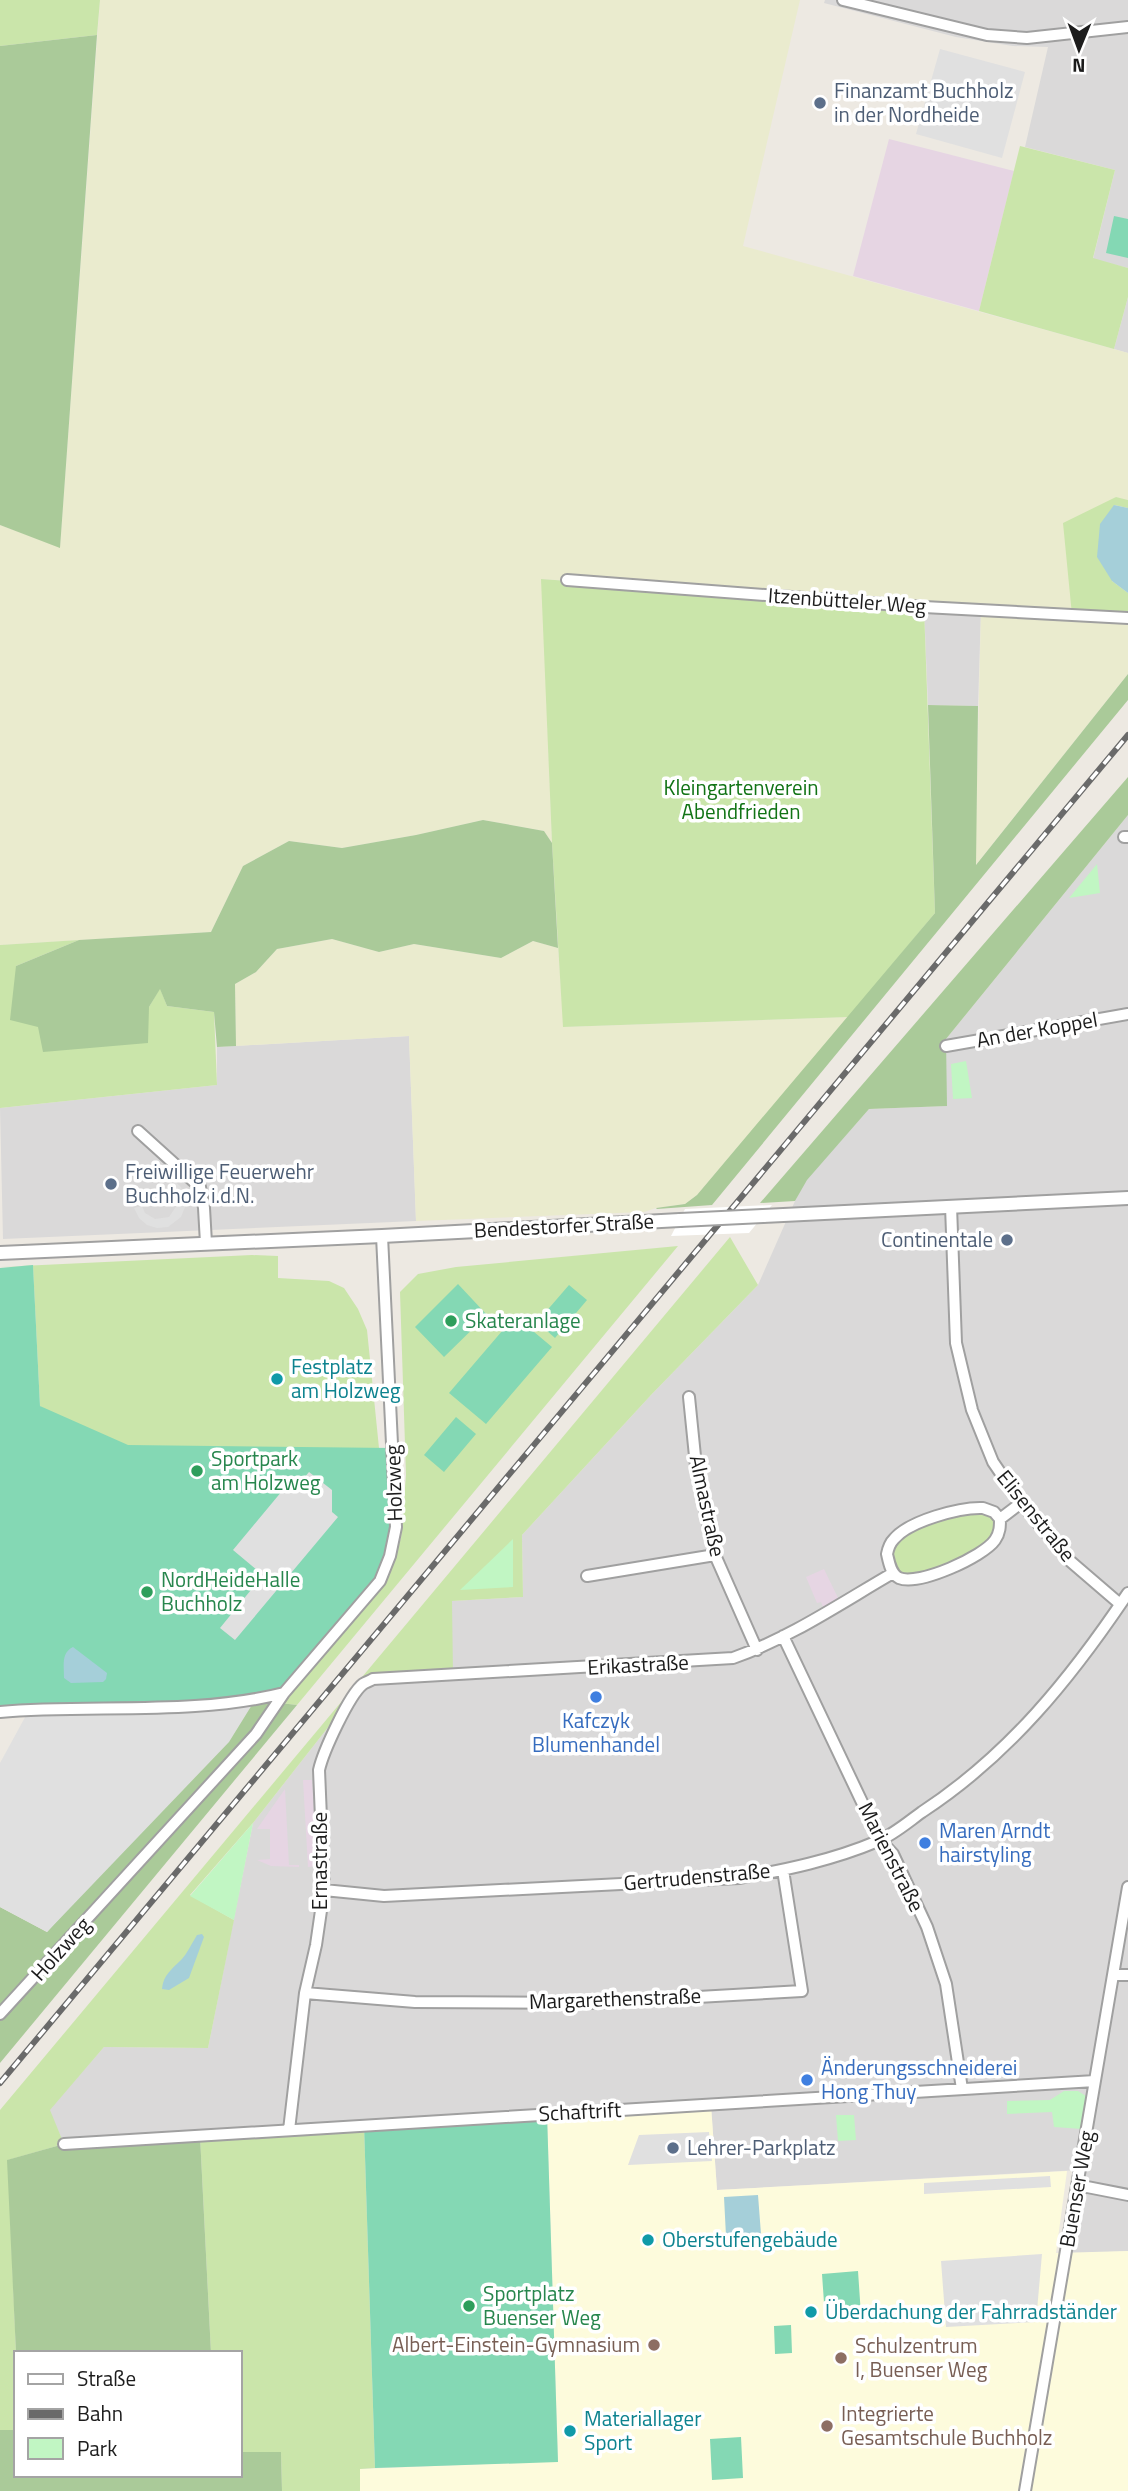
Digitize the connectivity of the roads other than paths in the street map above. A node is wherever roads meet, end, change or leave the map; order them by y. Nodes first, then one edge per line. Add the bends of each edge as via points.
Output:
1 (843, 0) edge
2 (1128, 27) edge
3 (567, 580) dead end
4 (1128, 618) edge
5 (1128, 1014) edge
6 (946, 1046) dead end
7 (138, 1131) dead end
8 (1128, 1198) edge
9 (951, 1206) junction
10 (382, 1236) junction
11 (206, 1243) junction
12 (0, 1253) edge
13 (690, 1397) dead end
14 (1021, 1503) junction
15 (1000, 1519) junction
16 (715, 1555) junction
17 (893, 1573) junction
18 (587, 1576) dead end
19 (1128, 1592) edge
20 (1120, 1604) junction
21 (783, 1636) junction
22 (757, 1650) junction
23 (362, 1684) joint
24 (284, 1693) junction
25 (0, 1712) edge
26 (880, 1840) junction
27 (783, 1870) junction
28 (1128, 1888) edge
29 (324, 1890) junction
30 (1113, 1975) junction
31 (1128, 1975) edge
32 (305, 1993) junction
33 (0, 2014) edge
34 (1095, 2081) junction
35 (962, 2089) junction
36 (289, 2130) junction
37 (64, 2144) dead end
38 (1077, 2185) junction
39 (1128, 2194) edge
40 (1025, 2491) edge

1 - 2 street via 987,35 1027,37
3 - 4 street, Itzenbütteler Weg
5 - 6 street, An der Koppel
7 - 11 street via 200,1187
8 - 9 street, Bendestorfer Straße
9 - 10 street, Bendestorfer Straße, bridge
9 - 14 street, Elisenstraße via 956,1343 972,1410 993,1462
10 - 11 street, Bendestorfer Straße
10 - 24 street, Holzweg via 396,1527 390,1556 380,1581
11 - 12 street, Bendestorfer Straße
13 - 16 street, Almastraße via 696,1466
14 - 15 street
14 - 20 street, Elisenstraße via 1070,1561
15 - 17 street via 999,1533 987,1549 952,1567 908,1580
15 - 17 street via 983,1508 961,1509 904,1530 893,1539 887,1554
16 - 18 street
16 - 22 street, Almastraße
17 - 21 street, Erikastraße
19 - 20 street, Gertrudenstraße
20 - 26 street, Gertrudenstraße via 1060,1687 1002,1751 945,1797
21 - 22 street, Erikastraße
21 - 26 street, Marienstraße
22 - 23 street, Erikastraße via 709,1661 373,1679
23 - 29 street, Ernastraße via 319,1769
24 - 25 street via 198,1705
24 - 33 street, Holzweg via 256,1734
26 - 27 street, Gertrudenstraße
26 - 35 street, Marienstraße via 893,1854 927,1927 946,1984
27 - 29 street, Gertrudenstraße via 739,1878 384,1896
27 - 32 street, Margarethenstraße via 802,1991 592,2003 415,2002
28 - 30 street, Buenser Weg
29 - 32 street, Ernastraße
30 - 31 street
30 - 34 street, Buenser Weg
32 - 36 street, Ernastraße
34 - 35 street, Schaftrift
34 - 38 street, Buenser Weg
35 - 36 street, Schaftrift
36 - 37 street, Schaftrift
38 - 39 street
38 - 40 street, Buenser Weg

